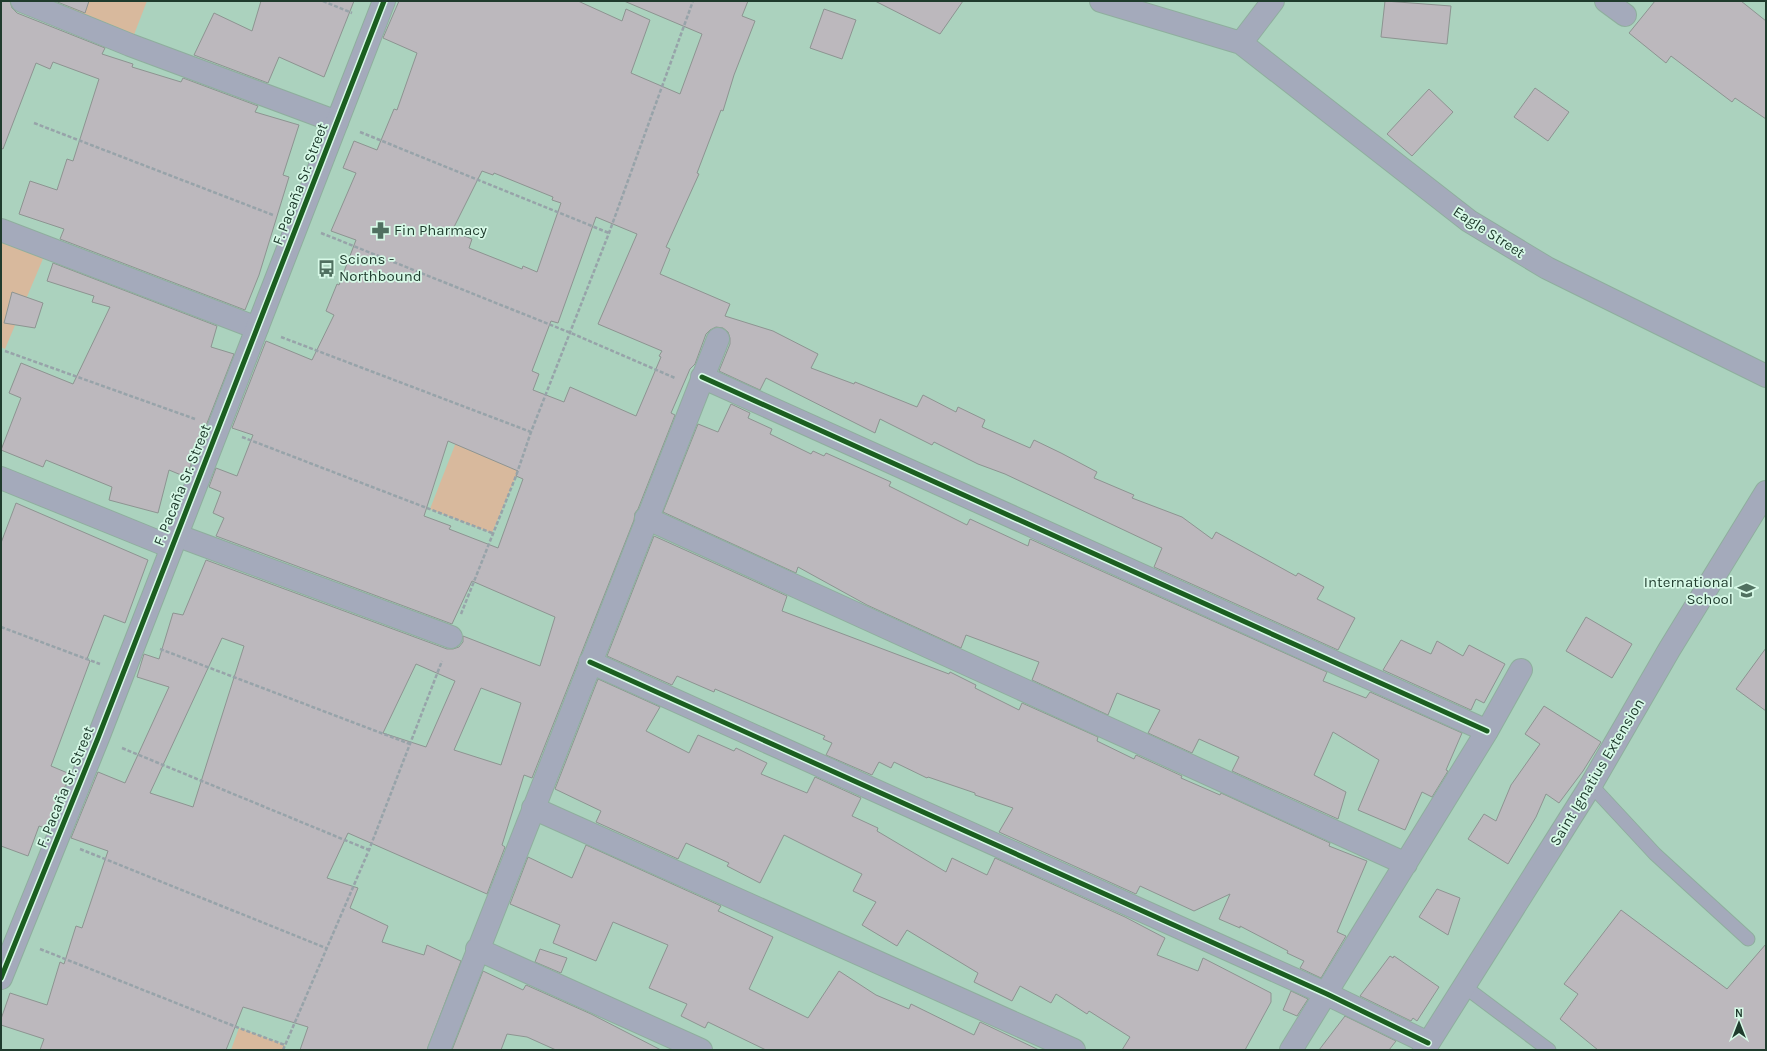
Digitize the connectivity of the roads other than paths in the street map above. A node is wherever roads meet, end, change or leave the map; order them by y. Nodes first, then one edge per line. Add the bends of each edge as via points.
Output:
1 (22, 1) edge
2 (384, 1) edge
3 (1101, 1) edge
4 (1273, 1) edge
5 (1606, 1) edge
6 (1625, 15) dead end
7 (1241, 43) junction
8 (337, 122) junction
9 (1, 230) edge
10 (257, 328) junction
11 (718, 339) dead end
12 (1766, 376) edge
13 (700, 383) junction
14 (1, 478) edge
15 (1766, 492) edge
16 (646, 518) junction
17 (173, 541) junction
18 (451, 637) road end
19 (590, 662) junction
20 (1521, 670) dead end
21 (1487, 731) junction
22 (1591, 785) junction
23 (533, 808) junction
24 (1406, 864) junction
25 (1748, 939) dead end
26 (477, 949) junction
27 (1, 978) edge
28 (1465, 986) junction
29 (1327, 994) junction
30 (1426, 1047) edge
31 (439, 1050) edge
32 (701, 1050) edge
33 (1074, 1050) edge
34 (1291, 1050) edge
35 (1549, 1050) edge

1 - 8 street via 130,45
2 - 8 street, F. Pacaña Sr. Street
3 - 7 street
4 - 7 street
5 - 6 street
7 - 12 street, Eagle Street via 1469,221 1547,268
8 - 10 street, F. Pacaña Sr. Street
9 - 10 street
10 - 17 street, F. Pacaña Sr. Street
11 - 13 street
13 - 16 street
13 - 21 street
14 - 17 street
15 - 22 street, Saint Ignatius Extension
16 - 19 street
16 - 24 street
17 - 18 street
17 - 27 street, F. Pacaña Sr. Street via 98,738
19 - 23 street
19 - 29 street
20 - 21 street
21 - 24 street
22 - 25 lane via 1655,854
22 - 28 street, Saint Ignatius Extension
23 - 26 street
23 - 33 street
24 - 29 street
26 - 31 street
26 - 32 street
28 - 30 street, Saint Ignatius Extension
28 - 35 lane
29 - 30 street
29 - 34 street

